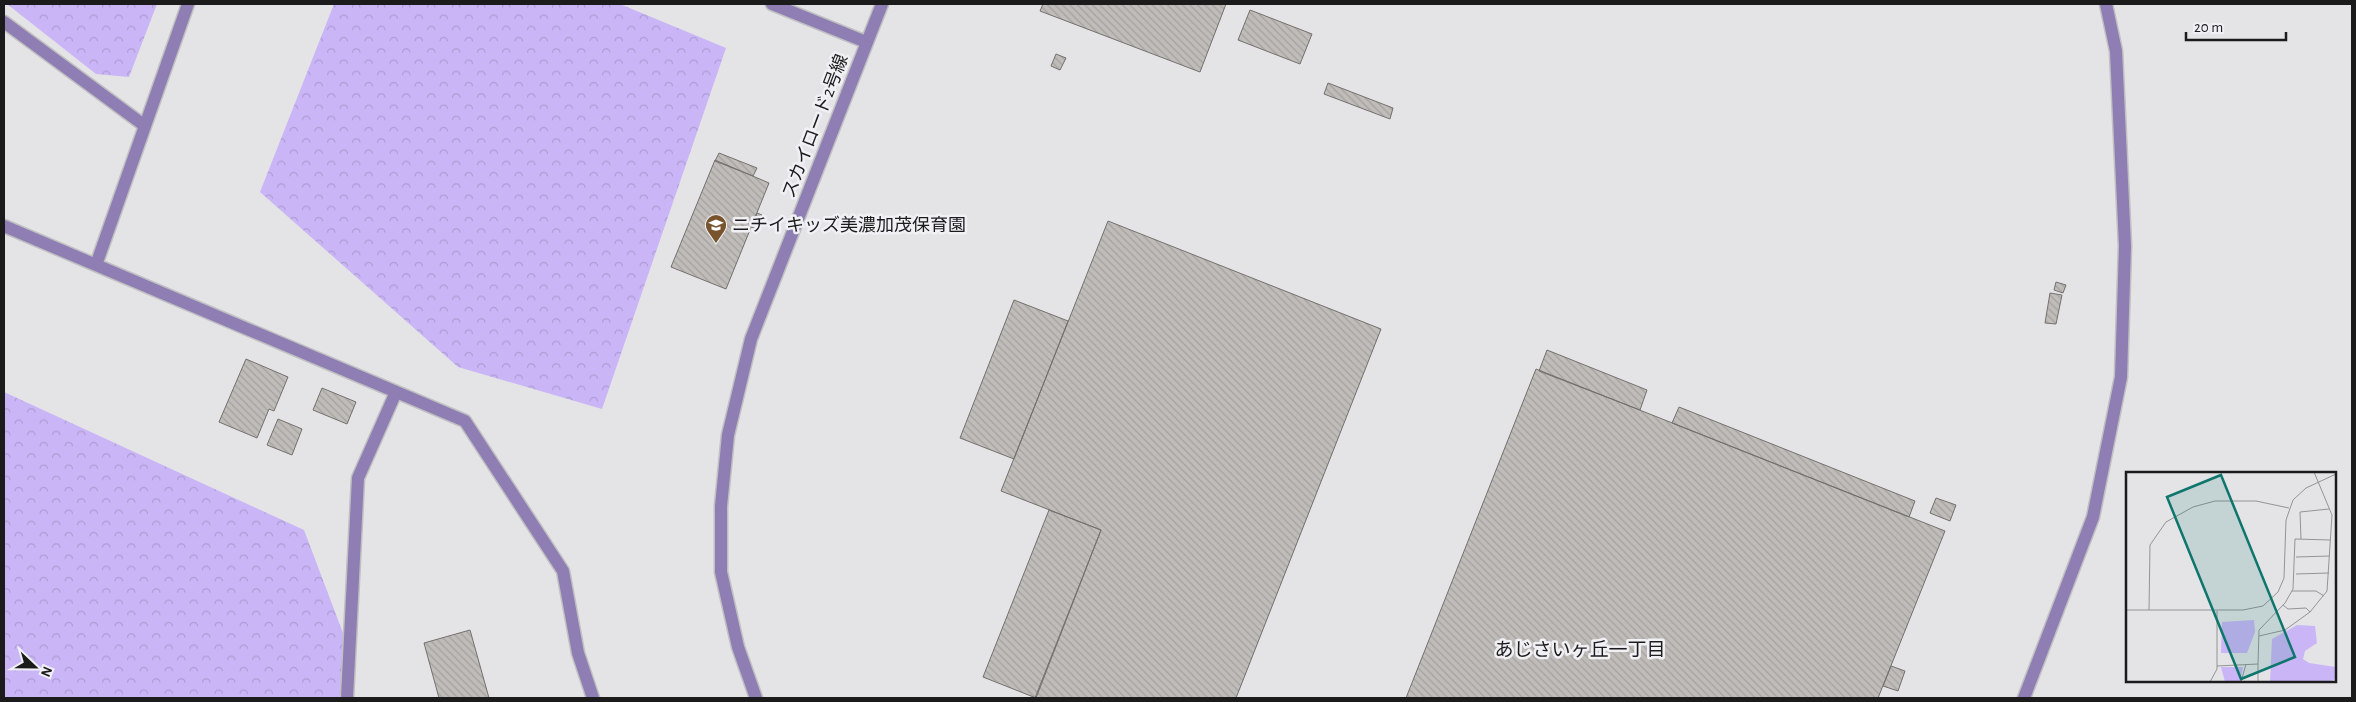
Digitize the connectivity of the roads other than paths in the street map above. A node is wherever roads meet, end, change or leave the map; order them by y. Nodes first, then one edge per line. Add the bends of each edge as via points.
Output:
1 (188, 4) edge
2 (772, 4) edge
3 (882, 4) edge
4 (2106, 4) edge
5 (4, 22) edge
6 (866, 42) junction
7 (145, 126) junction
8 (4, 226) edge
9 (96, 265) junction
10 (396, 392) junction
11 (348, 698) edge
12 (593, 698) edge
13 (756, 698) edge
14 (2024, 698) edge

1 - 7 street
2 - 6 street
3 - 6 street, スカイロード2号線
4 - 14 street via 2116,51 2125,246 2121,378 2093,517
5 - 7 street
6 - 13 street, スカイロード2号線 via 751,339 728,434 721,506 721,572 738,647
7 - 9 street
8 - 9 street
9 - 10 street
10 - 11 street via 358,478
10 - 12 street via 465,421 563,571 578,653

